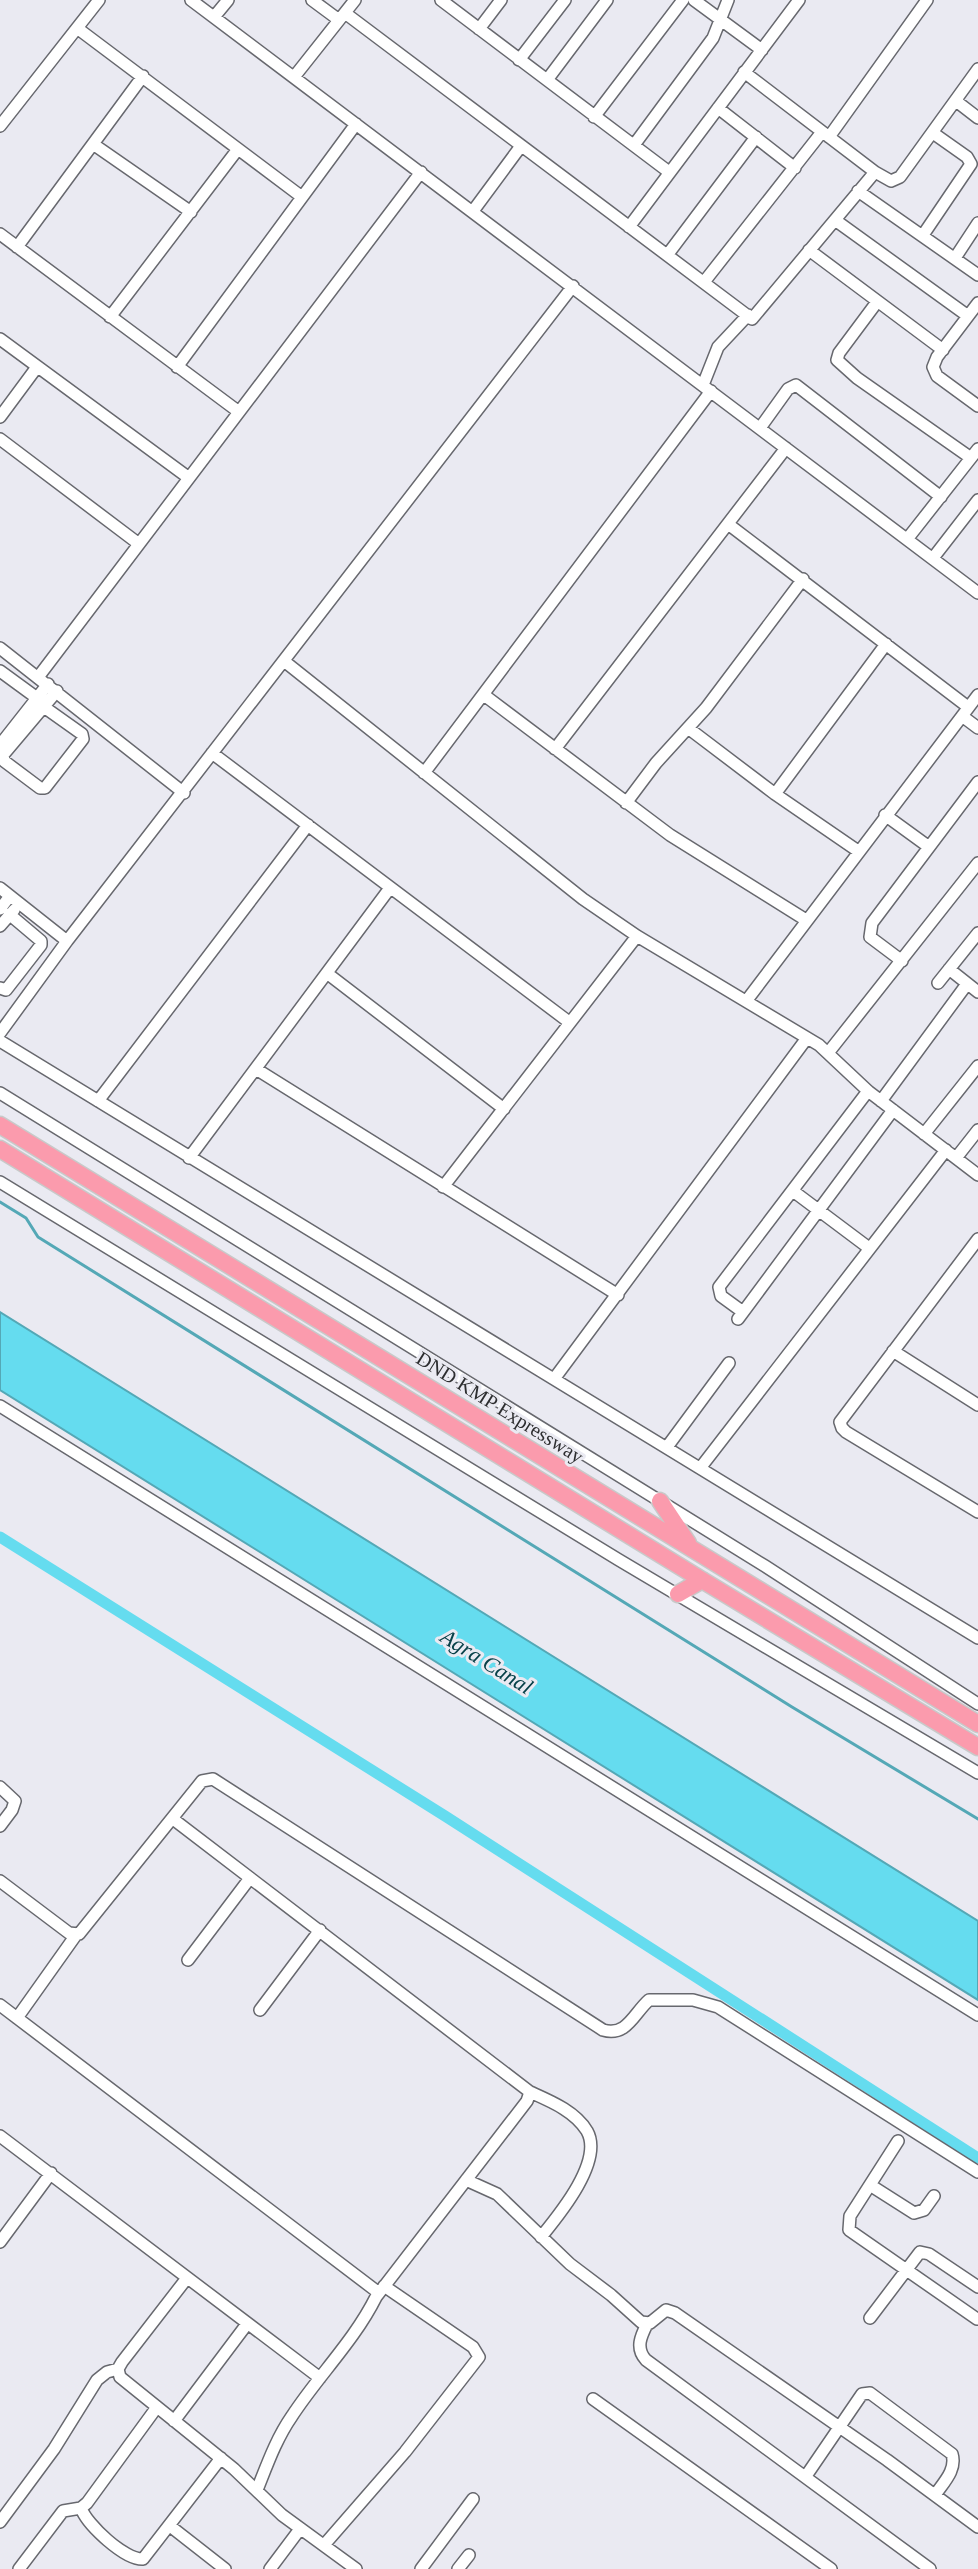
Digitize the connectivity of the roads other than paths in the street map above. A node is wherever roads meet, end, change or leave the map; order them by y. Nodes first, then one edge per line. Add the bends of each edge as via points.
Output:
1 (99, 0) edge
2 (191, 0) edge
3 (228, 0) edge
4 (312, 0) edge
5 (355, 0) edge
6 (441, 0) edge
7 (501, 0) edge
8 (565, 0) edge
9 (607, 0) edge
10 (683, 0) edge
11 (694, 0) edge
12 (728, 0) edge
13 (799, 0) edge
14 (927, 0) edge
15 (342, 16) junction
16 (214, 17) junction
17 (719, 19) junction
18 (77, 28) junction
19 (479, 29) junction
20 (762, 50) junction
21 (519, 60) junction
22 (978, 69) edge
23 (744, 72) junction
24 (143, 76) junction
25 (294, 77) junction
26 (547, 80) junction
27 (956, 101) junction
28 (718, 108) junction
29 (594, 117) junction
30 (978, 118) edge
31 (356, 124) junction
32 (0, 126) edge
33 (933, 133) junction
34 (825, 134) junction
35 (756, 137) junction
36 (93, 144) junction
37 (634, 145) junction
38 (521, 146) junction
39 (238, 149) junction
40 (795, 168) junction
41 (421, 172) junction
42 (669, 172) junction
43 (875, 172) junction
44 (858, 191) junction
45 (302, 197) junction
46 (473, 211) junction
47 (191, 212) junction
48 (835, 220) junction
49 (978, 223) edge
50 (629, 227) junction
51 (0, 234) edge
52 (923, 235) junction
53 (17, 247) junction
54 (809, 250) junction
55 (668, 254) junction
56 (955, 258) junction
57 (978, 275) edge
58 (704, 282) junction
59 (573, 286) junction
60 (877, 302) junction
61 (978, 303) edge
62 (748, 315) junction
63 (968, 316) junction
64 (110, 317) junction
65 (0, 339) edge
66 (943, 350) junction
67 (37, 367) junction
68 (177, 367) junction
69 (978, 387) edge
70 (707, 388) junction
71 (974, 402) edge
72 (239, 412) junction
73 (0, 417) edge
74 (760, 428) junction
75 (0, 439) edge
76 (786, 448) junction
77 (974, 454) edge
78 (189, 478) junction
79 (941, 497) junction
80 (978, 500) edge
81 (728, 524) junction
82 (908, 538) junction
83 (139, 544) junction
84 (933, 558) junction
85 (803, 579) junction
86 (978, 592) edge
87 (886, 644) junction
88 (0, 648) edge
89 (284, 661) junction
90 (0, 671) edge
91 (48, 684) junction
92 (484, 695) junction
93 (978, 695) edge
94 (40, 703) junction
95 (965, 712) junction
96 (688, 728) junction
97 (978, 728) edge
98 (0, 745) edge
99 (555, 749) junction
100 (212, 753) junction
101 (424, 773) junction
102 (978, 782) edge
103 (184, 793) junction
104 (775, 794) junction
105 (626, 803) junction
106 (885, 815) junction
107 (308, 825) junction
108 (929, 847) junction
109 (858, 851) junction
110 (978, 863) edge
111 (390, 888) junction
112 (10, 896) edge
113 (2, 910) edge
114 (806, 920) junction
115 (0, 926) edge
116 (637, 936) junction
117 (977, 937) edge
118 (67, 941) junction
119 (902, 961) junction
120 (949, 969) junction
121 (328, 974) junction
122 (938, 983) dead end
123 (967, 984) junction
124 (0, 988) edge
125 (978, 992) edge
126 (747, 1000) junction
127 (569, 1022) junction
128 (0, 1033) edge
129 (807, 1038) junction
130 (0, 1041) edge
131 (828, 1053) junction
132 (978, 1066) edge
133 (256, 1069) junction
134 (967, 1080) junction
135 (978, 1089) edge
136 (868, 1091) junction
137 (0, 1093) edge
138 (98, 1101) junction
139 (881, 1101) junction
140 (504, 1109) junction
141 (893, 1110) junction
142 (0, 1125) edge
143 (978, 1130) edge
144 (924, 1134) junction
145 (0, 1149) edge
146 (946, 1150) junction
147 (189, 1158) junction
148 (956, 1158) junction
149 (978, 1175) edge
150 (0, 1182) edge
151 (443, 1187) junction
152 (793, 1191) junction
153 (819, 1210) junction
154 (976, 1245) edge
155 (869, 1248) junction
156 (618, 1295) junction
157 (893, 1351) junction
158 (729, 1363) dead end
159 (554, 1379) junction
160 (978, 1405) edge
161 (0, 1406) edge
162 (667, 1447) junction
163 (701, 1467) junction
164 (660, 1501) junction
165 (978, 1512) edge
166 (692, 1549) junction
167 (702, 1580) junction
168 (678, 1594) junction
169 (978, 1638) edge
170 (978, 1704) edge
171 (978, 1724) edge
172 (978, 1747) edge
173 (978, 1773) edge
174 (0, 1787) edge
175 (173, 1819) junction
176 (0, 1826) edge
177 (250, 1878) junction
178 (0, 1881) edge
179 (320, 1930) junction
180 (76, 1935) junction
181 (188, 1960) dead end
182 (0, 2005) edge
183 (260, 2010) dead end
184 (978, 2015) edge
185 (17, 2018) junction
186 (530, 2092) junction
187 (0, 2136) edge
188 (898, 2141) dead end
189 (978, 2172) edge
190 (51, 2173) junction
191 (466, 2180) junction
192 (870, 2185) junction
193 (934, 2196) dead end
194 (541, 2237) junction
195 (0, 2242) edge
196 (905, 2270) junction
197 (187, 2278) junction
198 (978, 2287) edge
199 (382, 2289) junction
200 (870, 2318) dead end
201 (977, 2319) edge
202 (247, 2324) junction
203 (647, 2324) junction
204 (118, 2369) junction
205 (320, 2378) junction
206 (593, 2399) dead end
207 (157, 2407) junction
208 (174, 2421) junction
209 (839, 2426) junction
210 (221, 2458) junction
211 (806, 2476) junction
212 (257, 2490) junction
213 (935, 2495) junction
214 (473, 2499) dead end
215 (81, 2508) junction
216 (0, 2522) edge
217 (170, 2526) junction
218 (978, 2527) edge
219 (300, 2529) junction
220 (324, 2545) junction
221 (469, 2555) dead end
222 (19, 2569) edge
223 (225, 2569) edge
224 (270, 2569) edge
225 (356, 2569) edge
226 (421, 2569) edge
227 (458, 2569) edge
228 (831, 2569) edge
229 (930, 2569) edge

1 - 18 street
2 - 16 street
3 - 16 street
4 - 15 street
5 - 15 street
6 - 19 street
7 - 19 street
8 - 21 street
9 - 26 street
10 - 29 street
11 - 17 street
12 - 17 street
13 - 20 street
14 - 34 street
15 - 25 street
15 - 38 street
16 - 25 street
17 - 20 street
17 - 37 street via 713,38
18 - 24 street
18 - 32 street
19 - 21 street
20 - 23 street
21 - 26 street
22 - 27 street
23 - 28 street
23 - 34 street
24 - 36 street
24 - 39 street
25 - 31 street
26 - 29 street
27 - 30 street
27 - 33 street
28 - 35 street
28 - 42 street
29 - 37 street
31 - 41 street
31 - 45 street
33 - 43 street via 900,177 891,181
33 - 52 street via 971,164
34 - 40 street
34 - 43 street
35 - 40 street
35 - 55 street
36 - 47 street
36 - 53 street
37 - 42 street
38 - 46 street
38 - 50 street
39 - 45 street
39 - 47 street
40 - 58 street
41 - 46 street
41 - 72 street
42 - 50 street
43 - 44 street
44 - 48 street
44 - 52 street
45 - 68 street
46 - 59 street
47 - 64 street
48 - 54 street
48 - 63 street
49 - 56 street
50 - 55 street
51 - 53 street
52 - 56 street
53 - 64 street
54 - 60 street
54 - 62 street via 752,319
55 - 58 street
56 - 57 street
58 - 62 street
59 - 70 street
59 - 89 street
60 - 66 street
60 - 77 street via 837,360
61 - 63 street
62 - 70 street via 718,347
63 - 66 street
64 - 68 street
65 - 67 street
66 - 71 street via 934,372
67 - 73 street
67 - 78 street
68 - 72 street
69 - 71 street
70 - 74 street
70 - 92 street
72 - 78 street
74 - 76 street
74 - 79 street via 796,385
75 - 83 street
76 - 81 street
76 - 82 street
77 - 79 street
78 - 83 street
79 - 82 street
80 - 84 street
81 - 85 street
81 - 99 street
82 - 84 street
83 - 91 street
84 - 86 street
85 - 87 street
85 - 96 street
87 - 95 street
87 - 104 street
88 - 91 street
89 - 100 street
89 - 101 street
90 - 94 street
91 - 94 street
91 - 103 street
92 - 99 street
92 - 101 street
93 - 95 street
94 - 94 street via 3,755 4,761 45,788 83,739
94 - 98 street
95 - 97 street
95 - 106 street
96 - 104 street
96 - 105 street
99 - 105 street
100 - 103 street
100 - 107 street
101 - 116 street
102 - 108 street
103 - 118 street
104 - 109 street
105 - 114 street
106 - 108 street
106 - 109 street
107 - 111 street
107 - 138 street
108 - 119 street via 870,928 870,937
109 - 114 street
110 - 119 street
111 - 121 street
111 - 127 street
112 - 113 street
112 - 118 street
113 - 115 street
113 - 124 street via 41,945 6,990
114 - 126 street
116 - 126 street
116 - 127 street
117 - 120 street
118 - 128 street
119 - 131 street
120 - 122 street
120 - 123 street
121 - 133 street
121 - 140 street
123 - 125 street
123 - 139 street
126 - 129 street
127 - 140 street
129 - 131 street
129 - 156 street
130 - 138 street
131 - 136 street
132 - 134 street
133 - 147 street
133 - 151 street
134 - 135 street
134 - 144 street
136 - 139 street
136 - 152 street
137 - 164 street
138 - 147 street
139 - 141 street
140 - 151 street
141 - 144 street
141 - 153 street
142 - 166 highway, DND KMP Expressway
143 - 148 street
144 - 146 street
145 - 167 highway, DND KMP Expressway
146 - 148 street
146 - 155 street
147 - 159 street
148 - 149 street
150 - 168 street
151 - 156 street
152 - 153 street
152 - 153 street via 719,1287 741,1315
153 - 155 street
154 - 157 street
155 - 163 street
156 - 159 street
157 - 160 street
157 - 165 street via 841,1419 842,1428
158 - 162 street
159 - 162 street
161 - 184 street
162 - 163 street
163 - 169 street
164 - 166 highway
164 - 170 street
166 - 171 highway, DND KMP Expressway
167 - 168 highway
167 - 172 highway, DND KMP Expressway
168 - 173 street
174 - 176 street via 15,1801
175 - 177 street
175 - 180 street
175 - 189 street via 202,1781 216,1780 603,2030 625,2027 649,2000 693,2000 718,2007
177 - 179 street
177 - 181 street
178 - 180 street
179 - 183 street
179 - 186 street
180 - 185 street
182 - 185 street
185 - 199 street
186 - 191 street
186 - 194 street via 574,2117 586,2130 590,2146 576,2192
187 - 190 street
188 - 192 street
190 - 195 street
190 - 197 street
191 - 194 street via 497,2194
191 - 199 street
192 - 193 street via 914,2213 924,2210
192 - 196 street via 850,2216 849,2230
194 - 203 street
196 - 198 street via 916,2254 925,2252
196 - 200 street
196 - 201 street
197 - 202 street
197 - 204 street
199 - 205 street
199 - 220 street via 473,2347 479,2357
202 - 205 street
202 - 208 street
203 - 209 street via 663,2311 672,2311
203 - 211 street via 639,2349 646,2360
204 - 207 street via 123,2380
204 - 216 street via 97,2380
205 - 212 street via 281,2433
206 - 228 street
207 - 208 street
207 - 215 street
208 - 210 street
209 - 211 street
209 - 213 street
209 - 213 street via 862,2394 874,2395 952,2454 952,2470
210 - 212 street
210 - 217 street
211 - 229 street
212 - 219 street
213 - 218 street
214 - 226 street
215 - 217 street via 100,2534 136,2559 147,2557
215 - 222 street via 63,2511
217 - 223 street
219 - 220 street
219 - 224 street
220 - 225 street
221 - 227 street

